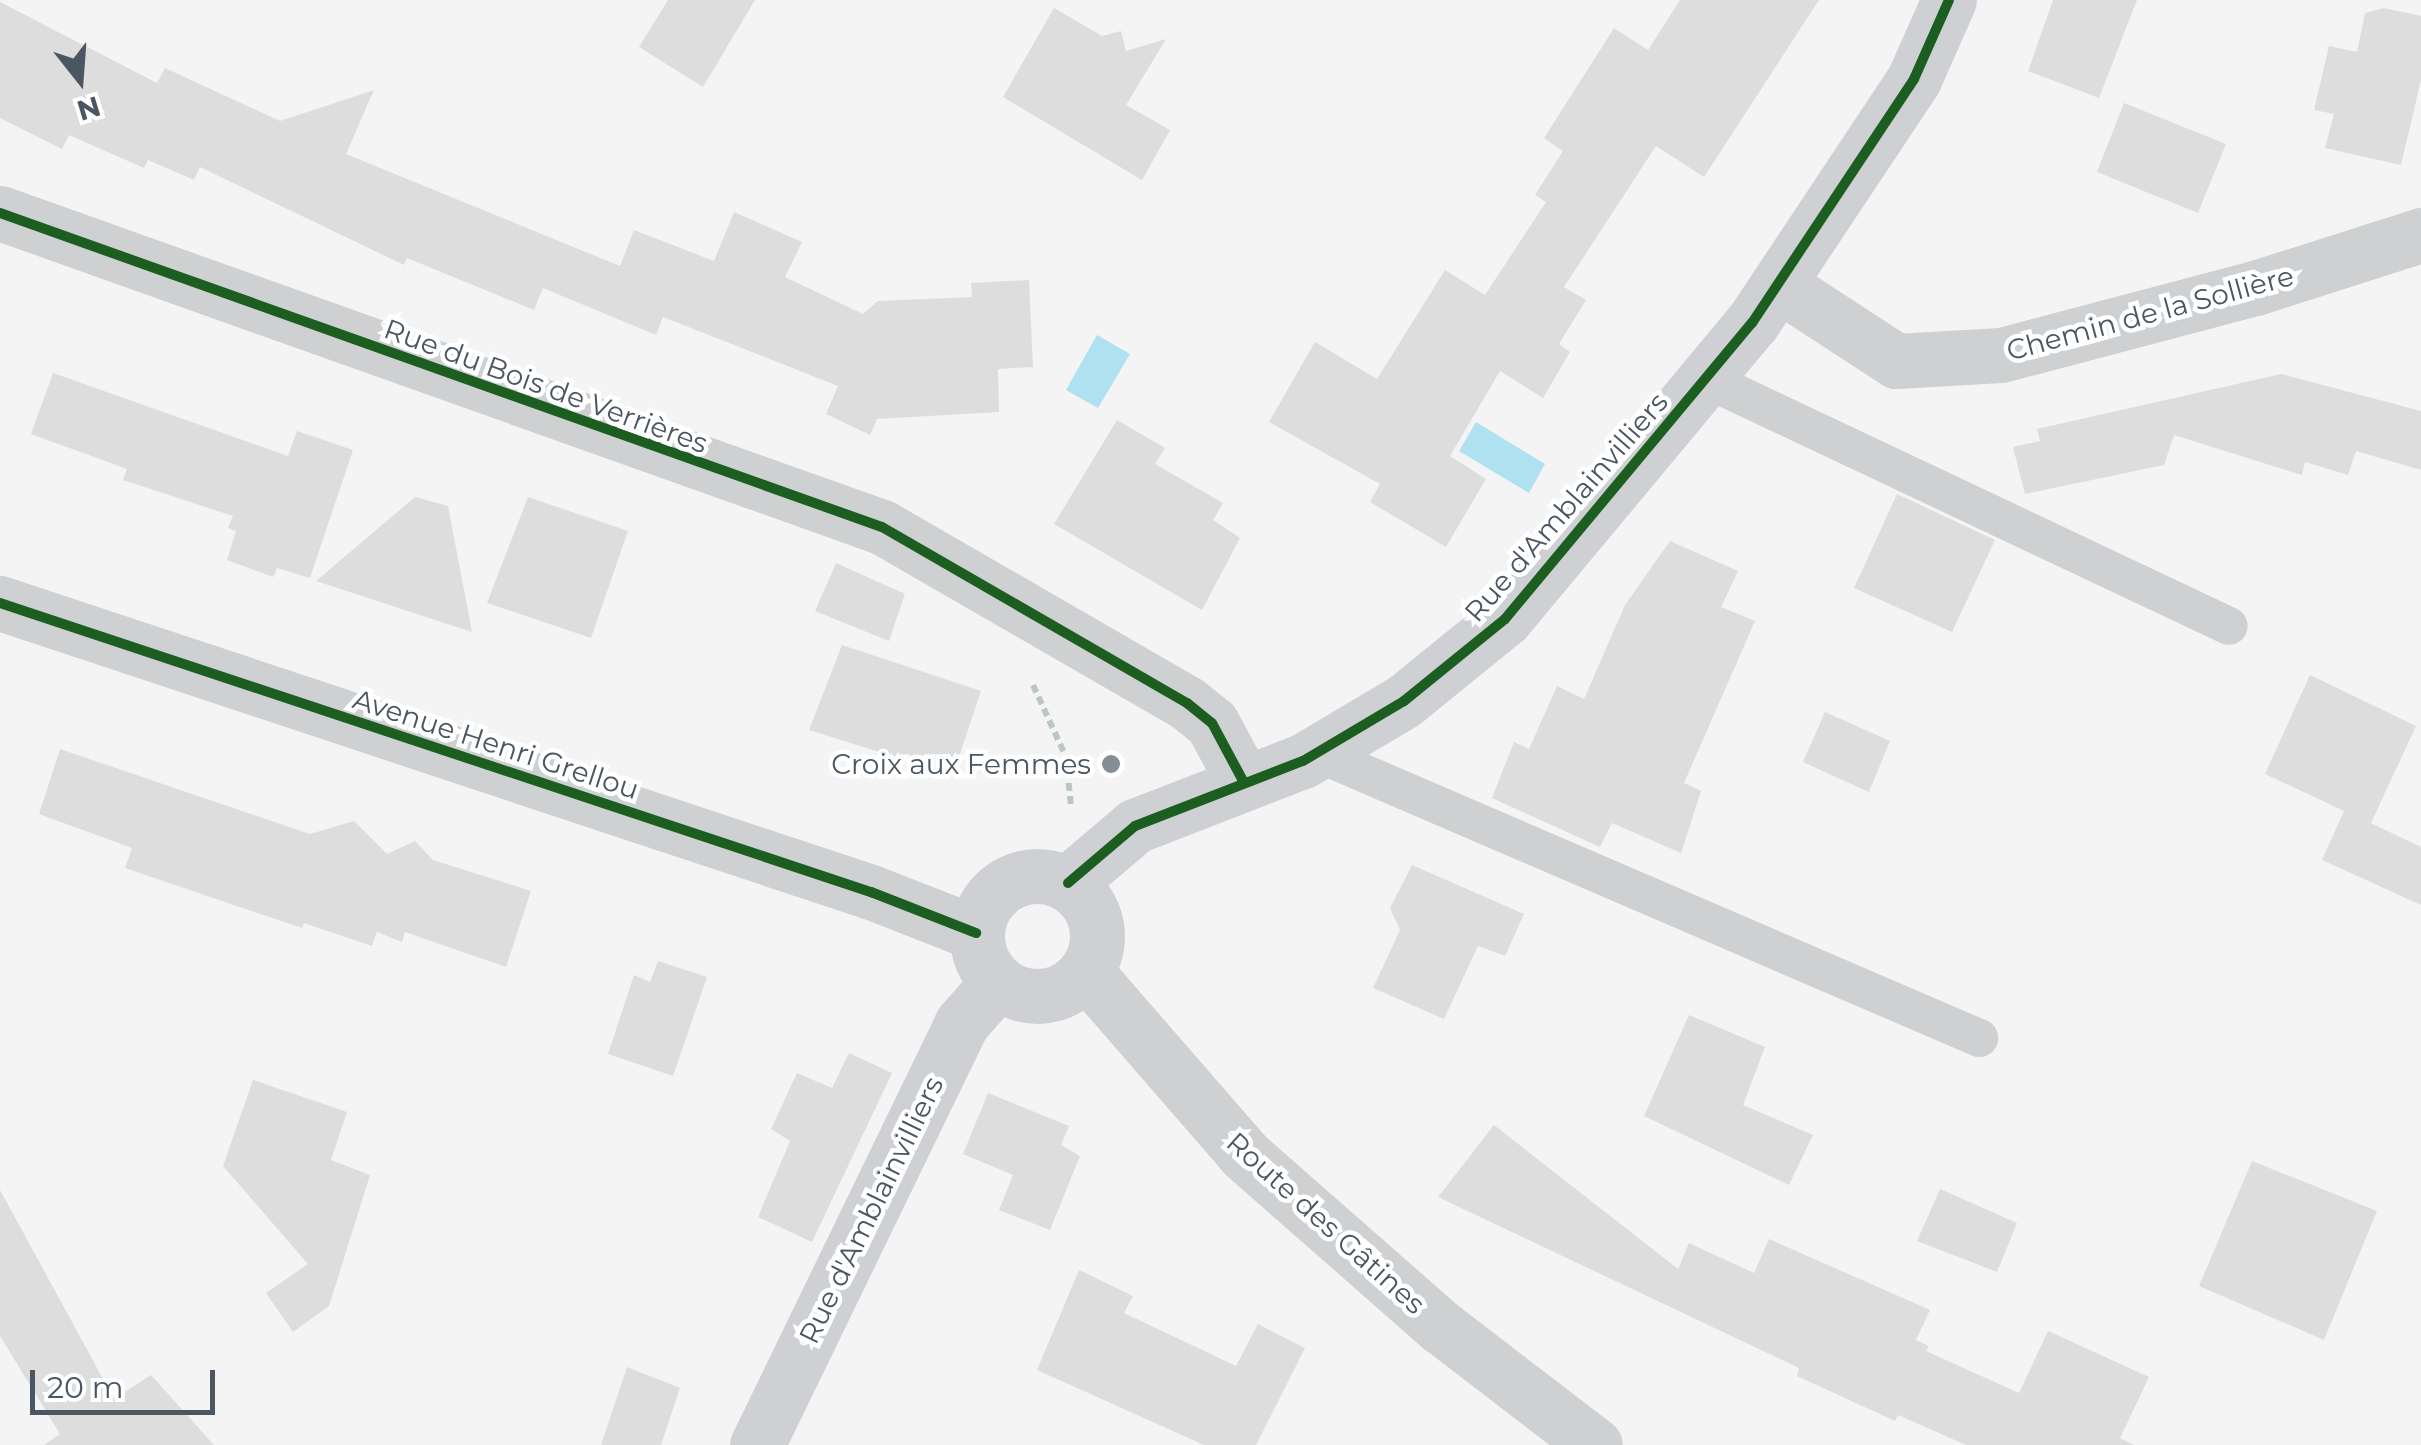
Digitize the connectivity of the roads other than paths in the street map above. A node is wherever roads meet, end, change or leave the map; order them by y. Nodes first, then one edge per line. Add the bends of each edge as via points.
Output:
1 (1949, 0) edge
2 (0, 213) edge
3 (2421, 235) edge
4 (1778, 284) junction
5 (1706, 379) junction
6 (0, 602) edge
7 (2229, 626) dead end
8 (1317, 753) junction
9 (1242, 779) junction
10 (1068, 883) junction
11 (976, 933) junction
12 (1086, 972) junction
13 (998, 982) junction
14 (1979, 1038) dead end
15 (757, 1445) edge
16 (1595, 1445) edge

1 - 4 street, Rue d'Amblainvilliers via 1914,79
2 - 9 street, Rue du Bois de Verrières via 882,528 1187,703 1212,722
3 - 4 street, Chemin de la Sollière via 2256,288 2002,355 1896,361
4 - 5 street, Rue d'Amblainvilliers
5 - 7 lane
5 - 8 street, Rue d'Amblainvilliers via 1505,619 1404,702
6 - 11 street, Avenue Henri Grellou via 871,892
8 - 9 street, Rue d'Amblainvilliers
8 - 14 lane
9 - 10 street, Rue d'Amblainvilliers via 1135,826
10 - 11 street via 1028,876 1008,882 981,913
10 - 12 street via 1094,914 1095,954
11 - 13 street via 986,968
12 - 13 street via 1071,986 1034,996
12 - 16 street, Route des Gâtines via 1244,1156 1440,1327
13 - 15 street, Rue d'Amblainvilliers via 962,1024

